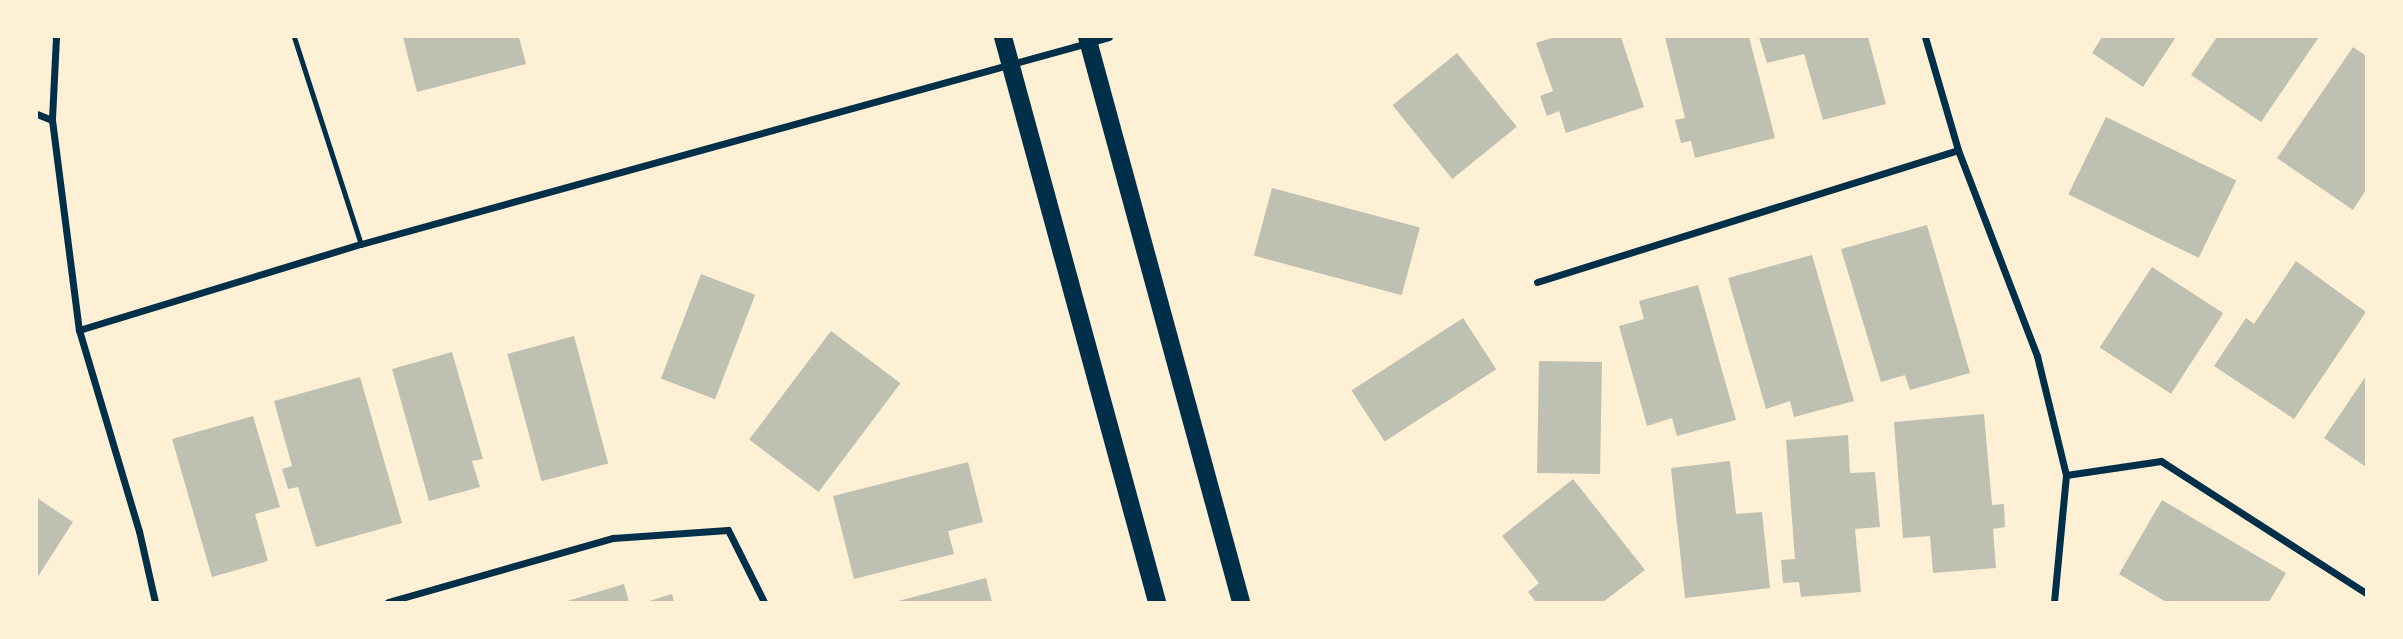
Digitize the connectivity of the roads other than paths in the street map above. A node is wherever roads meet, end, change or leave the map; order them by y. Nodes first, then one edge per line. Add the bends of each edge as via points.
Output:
1 (56, 37) edge
2 (294, 37) edge
3 (1003, 37) edge
4 (1109, 37) edge
5 (1925, 37) edge
6 (1088, 40) edge
7 (1010, 64) junction
8 (37, 114) edge
9 (52, 120) junction
10 (1958, 150) junction
11 (361, 244) junction
12 (1537, 282) dead end
13 (79, 330) junction
14 (2066, 475) junction
15 (2366, 593) edge
16 (155, 602) edge
17 (388, 602) edge
18 (764, 602) edge
19 (1157, 602) edge
20 (1241, 602) edge
21 (2054, 602) edge

1 - 9 street
2 - 11 lane
3 - 7 main road
4 - 6 street
5 - 10 street
6 - 7 street
6 - 20 main road
7 - 11 street
7 - 19 main road
8 - 9 street
9 - 13 street
10 - 12 street
10 - 14 street via 2037,356
11 - 13 street
13 - 16 street via 139,531
14 - 15 street via 2161,461
14 - 21 street
17 - 18 street via 613,538 728,530

